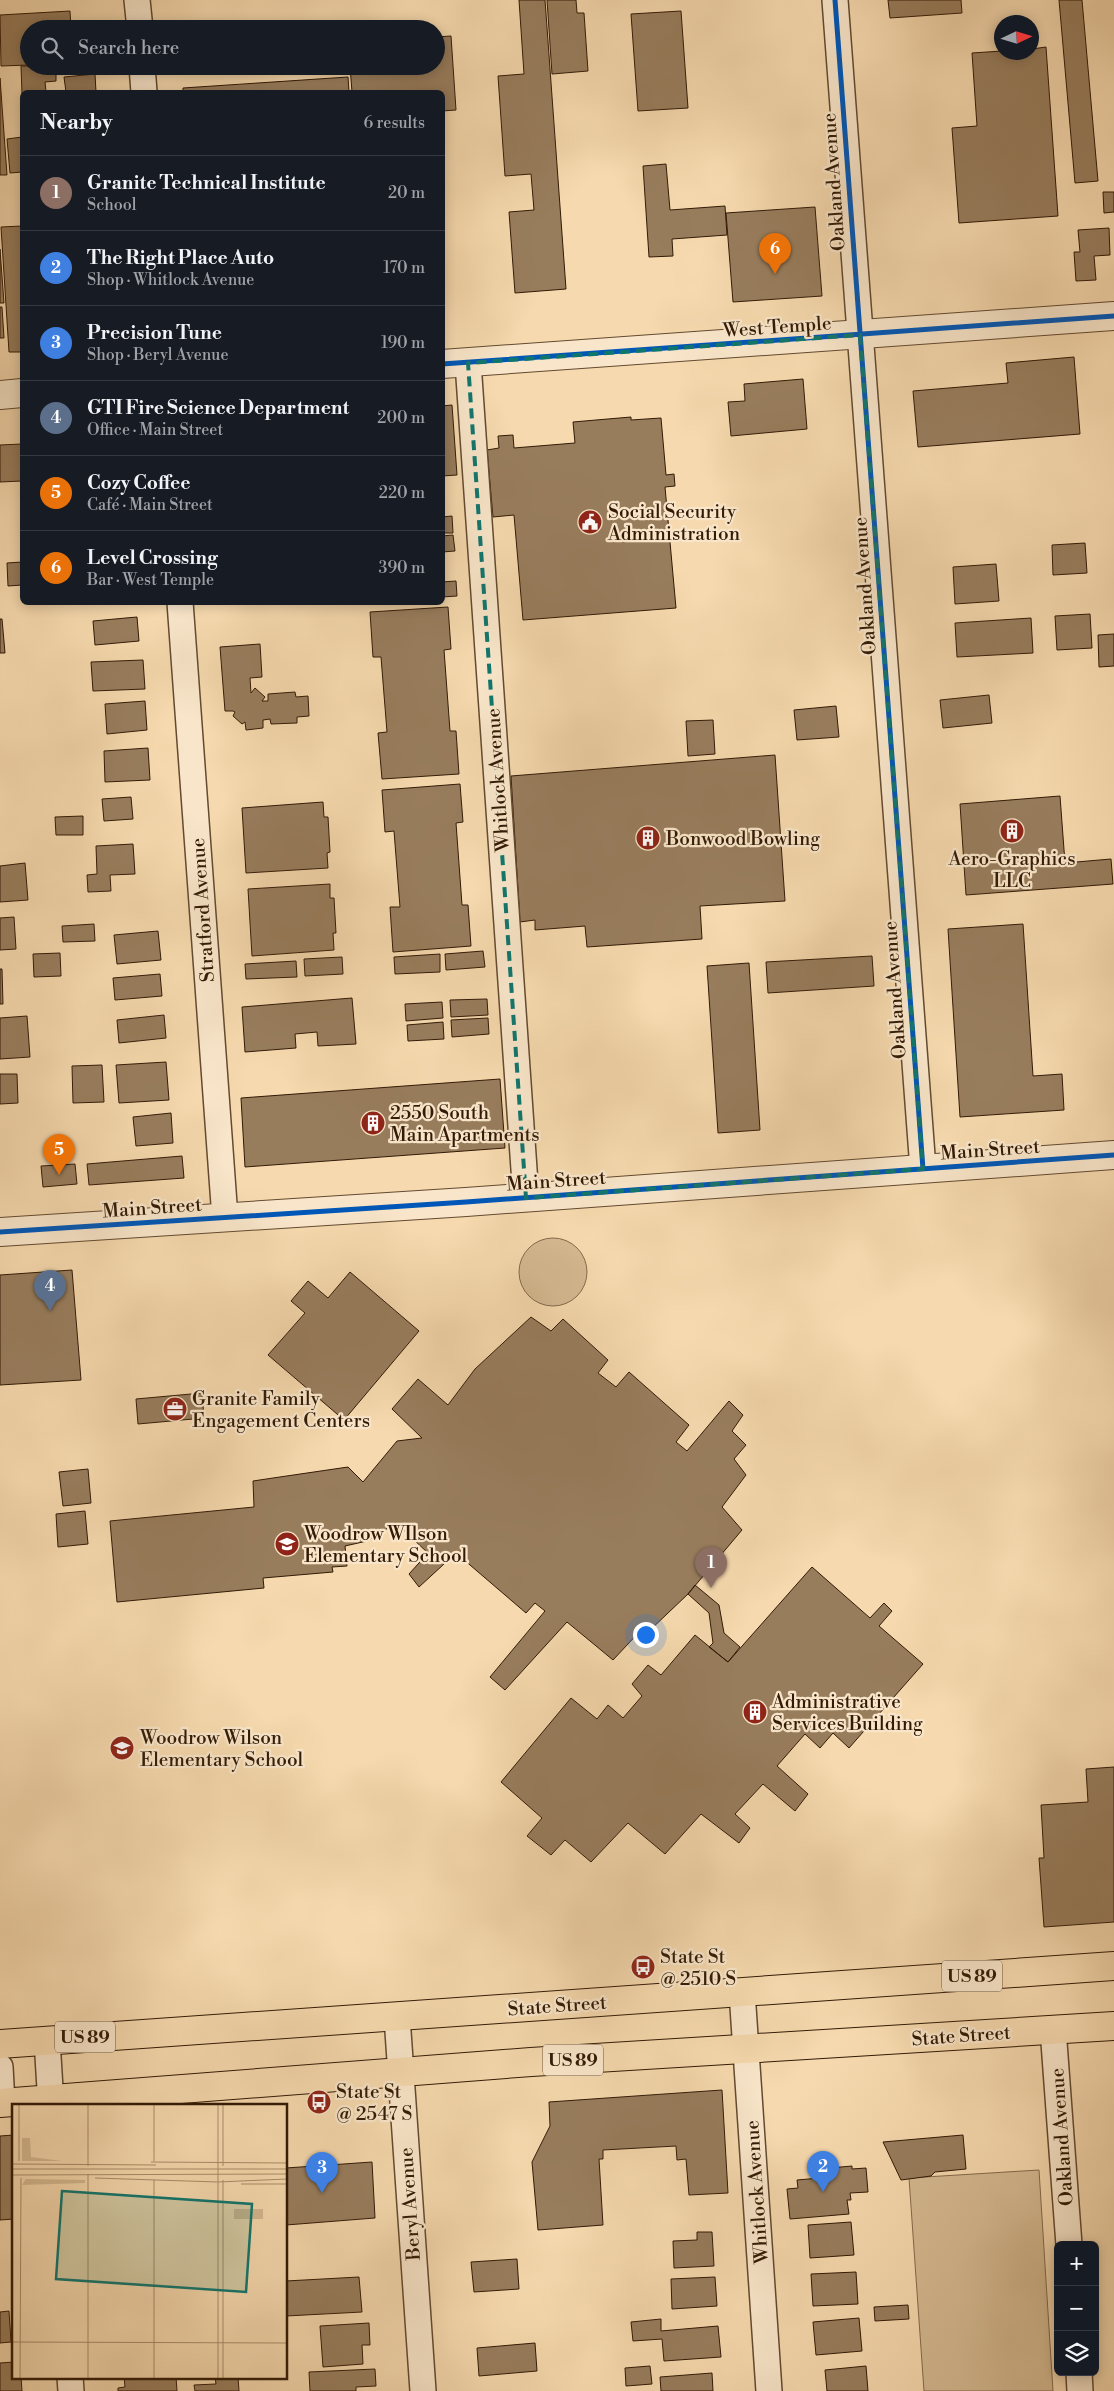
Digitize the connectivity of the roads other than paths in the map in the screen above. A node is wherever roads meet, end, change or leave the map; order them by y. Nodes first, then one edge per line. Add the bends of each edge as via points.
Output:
1 (138, 0) edge
2 (835, 0) edge
3 (139, 20) edge
4 (143, 75) edge
5 (144, 90) edge
6 (1114, 316) edge
7 (860, 335) junction
8 (455, 364) edge
9 (20, 393) edge
10 (0, 395) edge
11 (180, 605) edge
12 (1114, 1155) edge
13 (923, 1169) junction
14 (526, 1198) junction
15 (225, 1218) junction
16 (0, 1232) edge
17 (1114, 1966) edge
18 (742, 1992) junction
19 (397, 2017) junction
20 (1114, 2026) edge
21 (1053, 2029) junction
22 (47, 2040) junction
23 (0, 2044) edge
24 (746, 2049) junction
25 (0, 2067) edge
26 (400, 2072) junction
27 (51, 2102) edge
28 (1, 2103) edge
29 (1069, 2241) edge
30 (1079, 2376) edge
31 (70, 2378) edge
32 (71, 2391) edge
33 (423, 2391) edge
34 (769, 2391) edge
35 (1080, 2391) edge

1 - 3 street
2 - 7 street, Oakland Avenue
4 - 5 street
6 - 7 street, West Temple
7 - 8 street, West Temple
7 - 13 street, Oakland Avenue
8 - 14 street, Whitlock Avenue
9 - 10 street
11 - 15 street, Stratford Avenue
12 - 13 street, Main Street
13 - 14 street, Main Street
14 - 15 street, Main Street
15 - 16 street, Main Street
17 - 18 main road, State Street / US 89
18 - 19 main road, State Street / US 89
18 - 24 street, Whitlock Avenue
19 - 22 main road, State Street / US 89
19 - 26 street, Beryl Avenue
20 - 21 main road, State Street / US 89
21 - 24 main road, State Street / US 89
21 - 29 street, Oakland Avenue
22 - 23 main road, State Street / US 89
22 - 27 street
24 - 26 main road, State Street / US 89
24 - 34 street, Whitlock Avenue
25 - 28 street
26 - 27 main road, State Street / US 89
26 - 33 street, Beryl Avenue
27 - 28 main road, State Street / US 89
30 - 35 street
31 - 32 street

